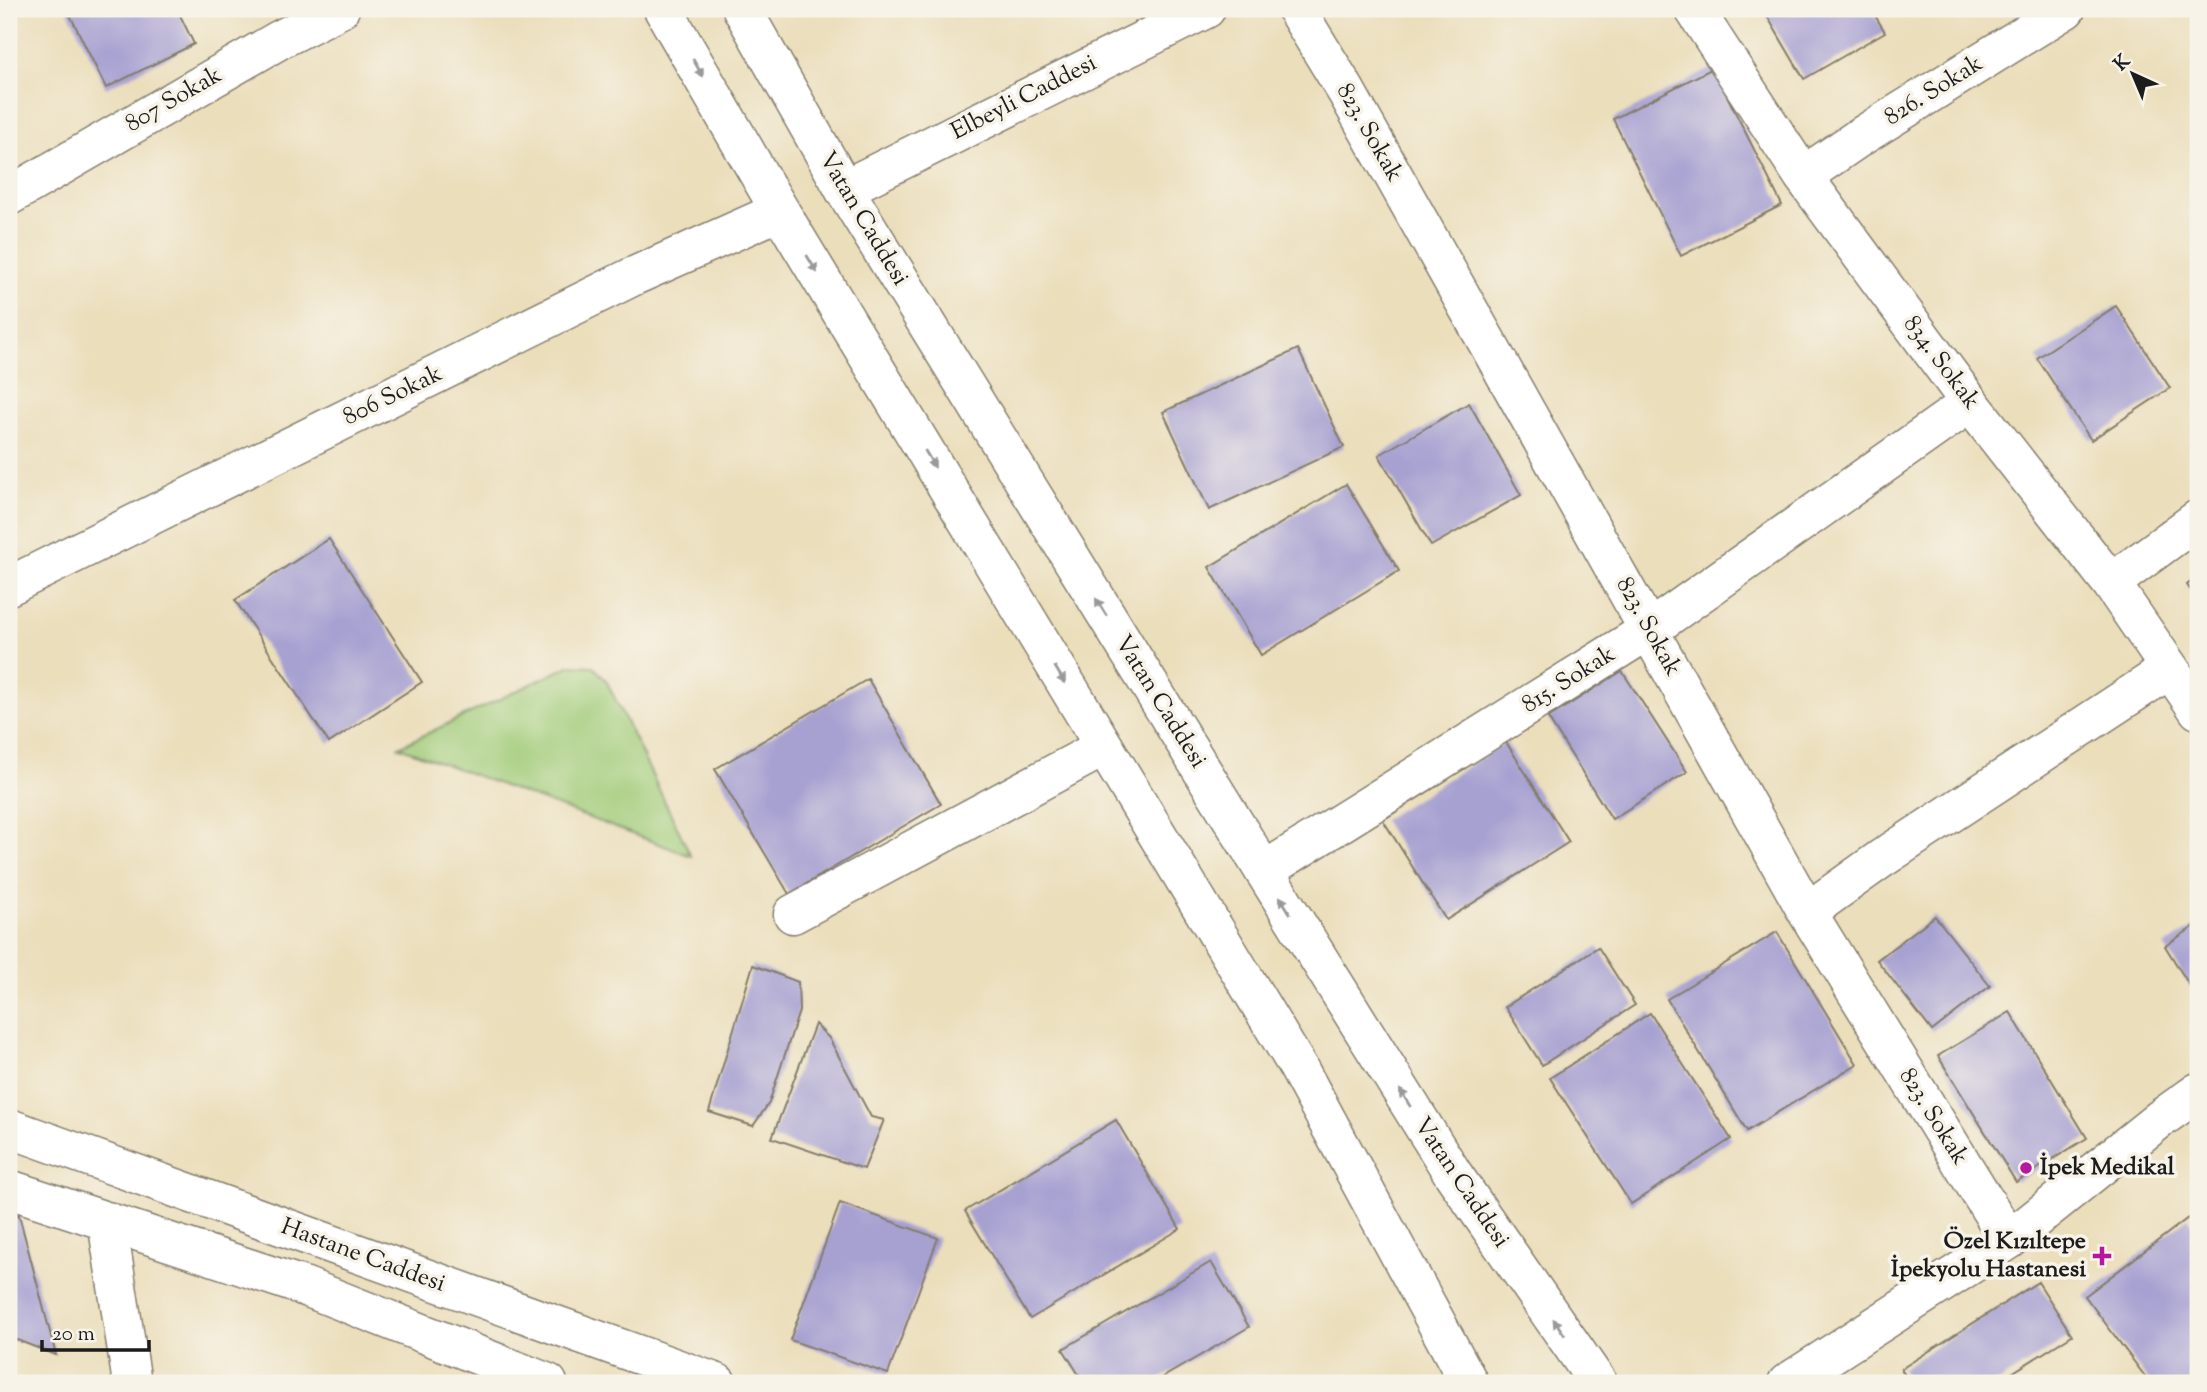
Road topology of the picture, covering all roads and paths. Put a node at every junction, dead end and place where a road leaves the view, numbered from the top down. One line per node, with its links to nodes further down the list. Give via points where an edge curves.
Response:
1 (340, 9): 10 (main road, 807 Sokak)
2 (663, 9): 11 (main road, one-way to 11)
3 (742, 9): 9 (main road, Vatan Caddesi)
4 (1206, 9): 9 (main road, Elbeyli Caddesi)
5 (1296, 9): 16 (main road, 823. Sokak)
6 (1694, 9): 8 (main road, 834. Sokak)
7 (2066, 9): 8 (main road, 826. Sokak)
8 (1803, 176): 12 (main road, 834. Sokak)
9 (844, 189): 20 (main road, Vatan Caddesi, one-way to 9)
10 (9, 196)
11 (780, 211): 15 (main road, 806 Sokak, via 621,282); 19 (main road, one-way to 19)
12 (1970, 403): 14 (main road, 834. Sokak); 16 (main road, 815. Sokak)
13 (2198, 519): 14 (main road)
14 (2111, 583): 17 (main road, 834. Sokak)
15 (9, 586)
16 (1649, 630): 20 (main road, 815. Sokak); 21 (main road, 823. Sokak)
17 (2170, 669): 18 (main road, 834. Sokak); 21 (main road)
18 (2198, 710)
19 (1104, 747): 22 (main road); 31 (main road, via 1298,1067)
20 (1264, 871): 32 (main road, Vatan Caddesi, one-way to 20, via 1453,1174)
21 (1807, 912): 27 (main road, 823. Sokak)
22 (793, 914)
23 (2198, 1092): 27 (main road)
24 (9, 1128): 28 (main road, Hastane Caddesi)
25 (9, 1189): 26 (main road)
26 (107, 1221): 29 (main road); 30 (main road, via 306,1287)
27 (2008, 1240): 33 (main road)
28 (707, 1381)
29 (132, 1383)
30 (548, 1383)
31 (1469, 1383)
32 (1598, 1383)
33 (1787, 1383)

